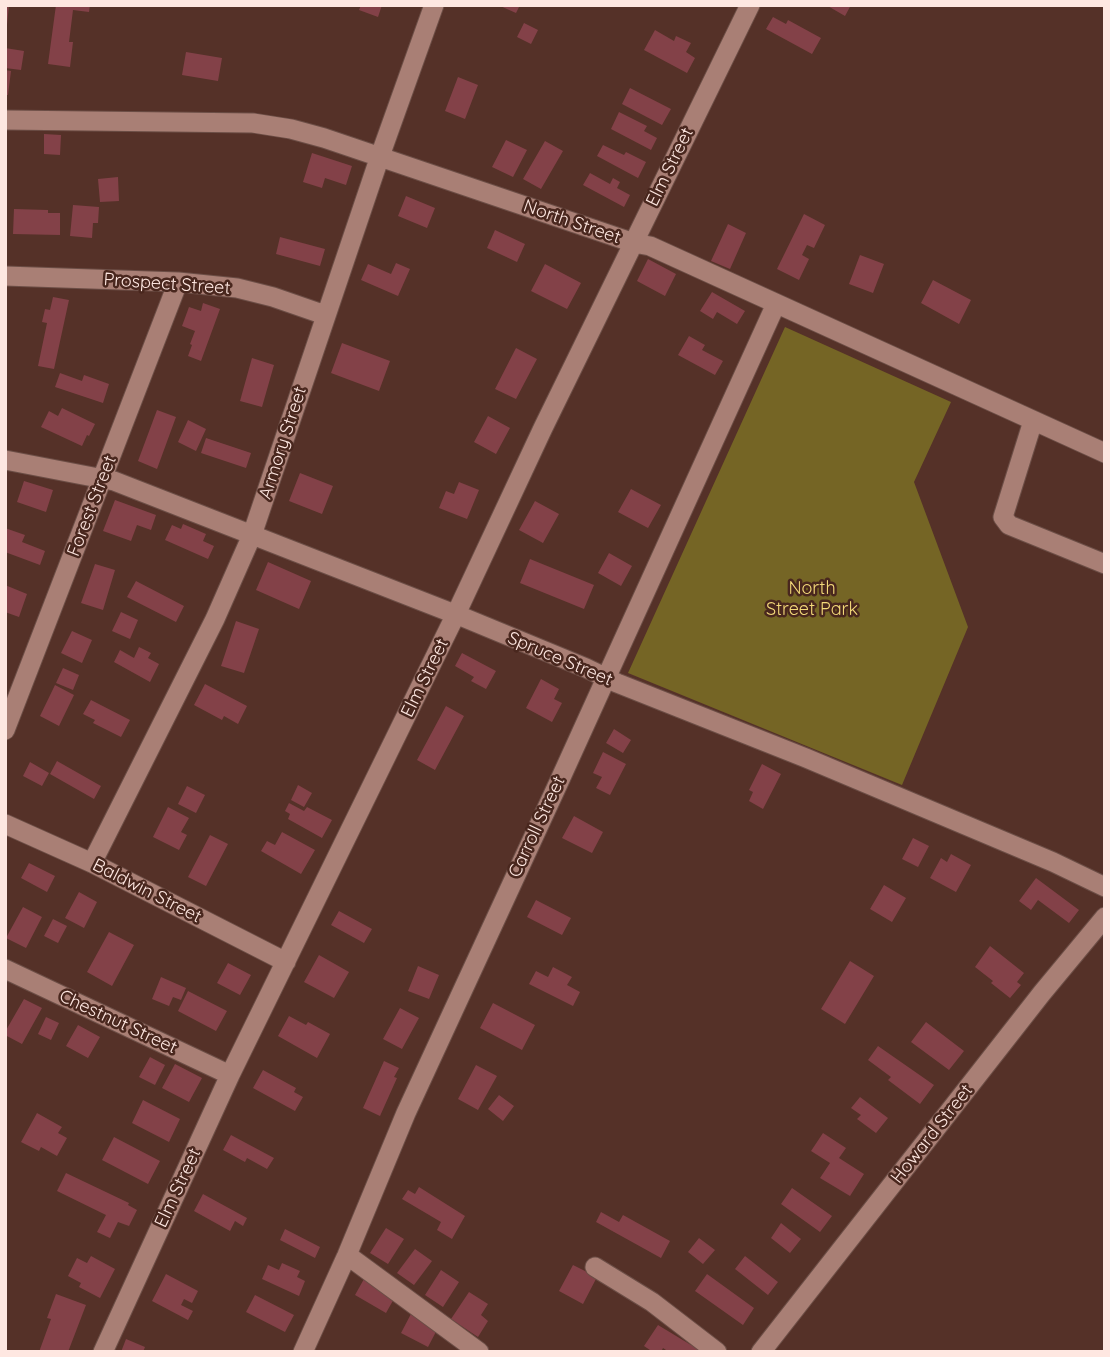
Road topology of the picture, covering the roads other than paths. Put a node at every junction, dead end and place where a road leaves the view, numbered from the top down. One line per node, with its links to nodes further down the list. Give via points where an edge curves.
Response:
1 (434, 5): 4 (street, Armory Street)
2 (750, 5): 5 (street, Elm Street)
3 (5, 120): 4 (street, North Street, via 253,123 291,129)
4 (380, 156): 5 (street, North Street); 9 (street, Armory Street)
5 (634, 243): 8 (street, North Street, via 650,246); 16 (street, Elm Street)
6 (5, 276): 7 (street, Prospect Street)
7 (178, 282): 9 (street, Prospect Street, via 237,288); 13 (street, Forest Street)
8 (776, 304): 10 (street, North Street); 17 (street, Carroll Street)
9 (325, 315): 14 (street, Armory Street)
10 (1033, 421): 11 (street, North Street); 15 (street, via 1003,517 1009,525)
11 (1105, 453)
12 (5, 460): 13 (street, Spruce Street)
13 (103, 479): 14 (street, Spruce Street); 18 (street, Forest Street)
14 (252, 535): 16 (street, Spruce Street); 20 (street, Armory Street, via 215,619)
15 (1105, 564)
16 (456, 614): 17 (street, Spruce Street); 23 (street, Elm Street)
17 (605, 677): 21 (street, Spruce Street); 26 (street, Carroll Street, via 406,1113)
18 (5, 730)
19 (5, 824): 20 (street, Baldwin Street)
20 (92, 863): 23 (street, Baldwin Street)
21 (1105, 887)
22 (1105, 918): 32 (street, Howard Street)
23 (286, 962): 25 (street, Elm Street)
24 (5, 969): 25 (street, Chestnut Street)
25 (230, 1075): 28 (street, Elm Street)
26 (347, 1255): 29 (street, Carroll Street); 30 (street)
27 (595, 1267): 31 (street, via 652,1302)
28 (103, 1352)
29 (303, 1352)
30 (479, 1352)
31 (718, 1352)
32 (761, 1352)

